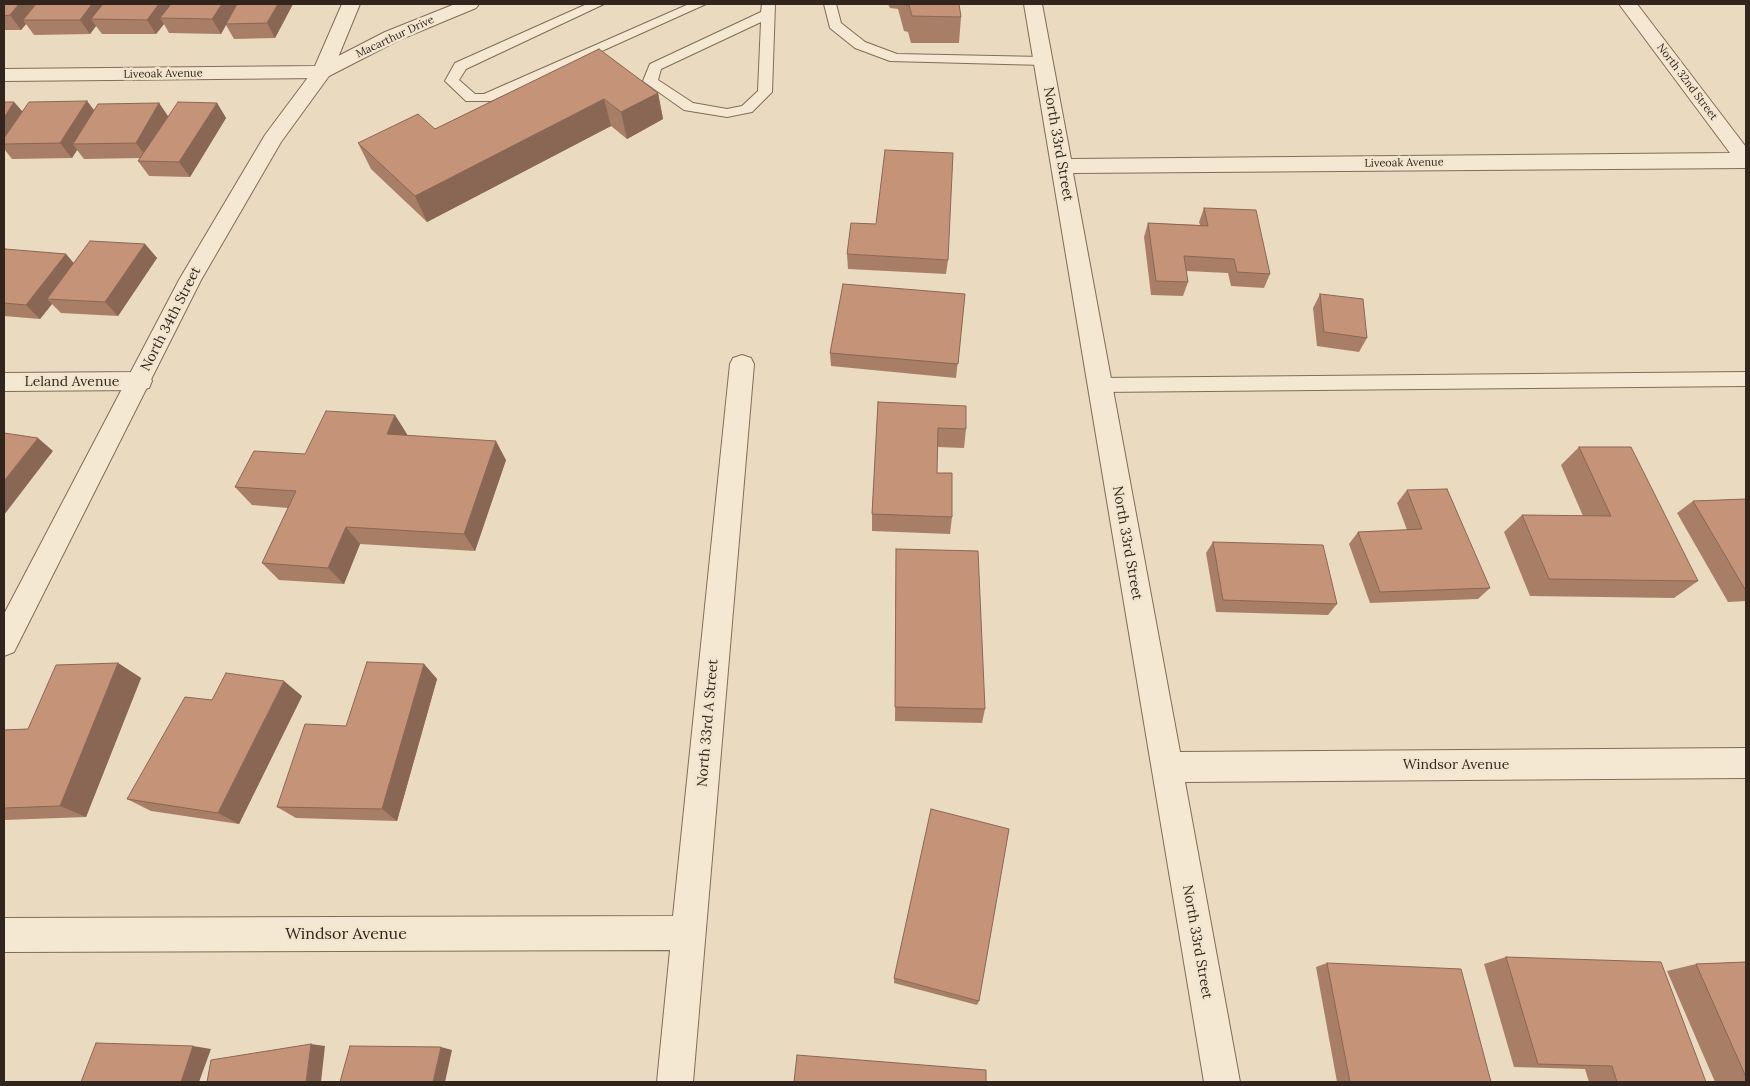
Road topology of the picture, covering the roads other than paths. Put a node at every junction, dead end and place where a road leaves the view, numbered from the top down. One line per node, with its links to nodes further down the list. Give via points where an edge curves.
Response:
1 (351, 4): 10 (street, North 34th Street)
2 (470, 4): 10 (street, Macarthur Drive, via 392,36)
3 (598, 4): 4 (lane, via 460,66 452,80 471,98 486,98)
4 (698, 4)
5 (830, 4): 9 (lane, via 835,25 860,46 895,58)
6 (1033, 4): 9 (street, North 33rd Street)
7 (1628, 4): 12 (street, North 32nd Street)
8 (768, 9): 8 (lane, via 655,67 650,81 689,107 727,113 747,109 765,92)
9 (1043, 61): 13 (street, North 33rd Street)
10 (322, 72): 11 (street, Liveoak Avenue); 16 (street, North 34th Street, via 267,148 190,280)
11 (4, 75)
12 (1746, 160): 13 (street, Liveoak Avenue)
13 (1061, 166): 18 (street, North 33rd Street)
14 (742, 364): 22 (street, North 33rd A Street)
15 (1746, 380): 18 (lane)
16 (140, 381): 17 (street, Leland Avenue); 19 (street, North 34th Street)
17 (4, 382)
18 (1100, 385): 21 (street, North 33rd Street)
19 (4, 643)
20 (1746, 763): 21 (street, Windsor Avenue)
21 (1167, 767): 25 (street, North 33rd Street)
22 (689, 933): 23 (street, Windsor Avenue); 24 (street, North 33rd A Street)
23 (4, 935)
24 (675, 1082)
25 (1222, 1082)

